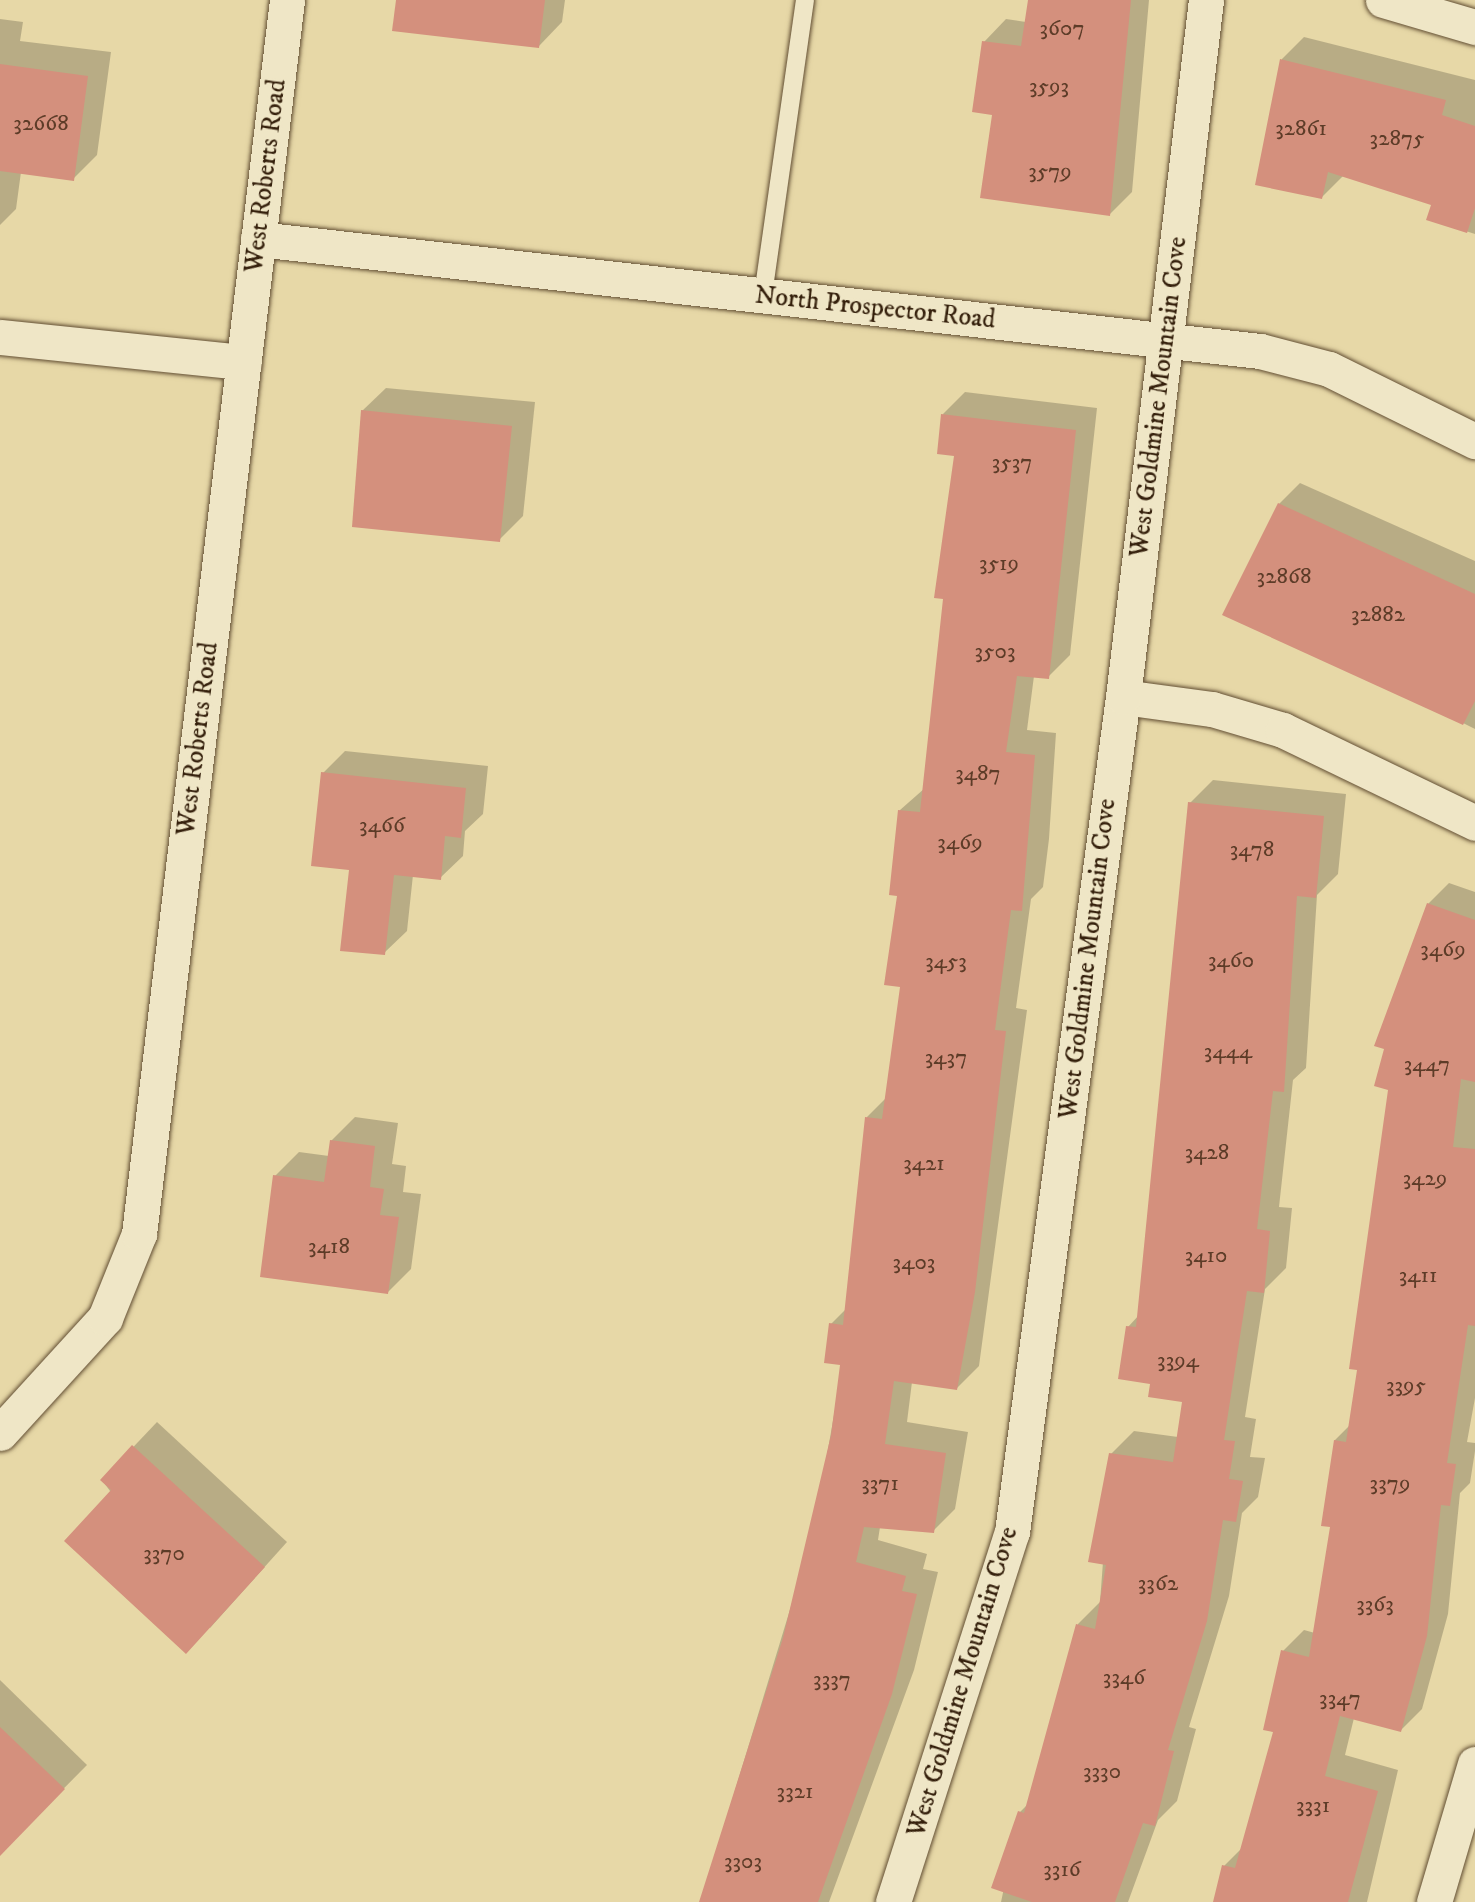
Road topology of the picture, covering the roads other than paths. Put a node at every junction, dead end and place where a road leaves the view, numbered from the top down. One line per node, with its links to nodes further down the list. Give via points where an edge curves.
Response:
1 (287, 0): 6 (street, West Roberts Road)
2 (805, 0): 7 (lane)
3 (1206, 0): 9 (street, West Goldmine Mountain Cove)
4 (1383, 0): 5 (street)
5 (1475, 27)
6 (258, 239): 7 (street, North Prospector Road); 10 (street, West Roberts Road)
7 (763, 295): 9 (street, North Prospector Road)
8 (0, 337): 10 (street)
9 (1165, 341): 11 (street, North Prospector Road, via 1260,351 1329,369); 12 (street, West Goldmine Mountain Cove)
10 (244, 362): 14 (street, West Roberts Road, via 139,1234 105,1318)
11 (1475, 441)
12 (1123, 697): 13 (street, via 1212,709 1283,730); 16 (street, West Goldmine Mountain Cove, via 1012,1532)
13 (1475, 823)
14 (0, 1433)
15 (1475, 1764): 17 (street)
16 (893, 1902)
17 (1434, 1902)

